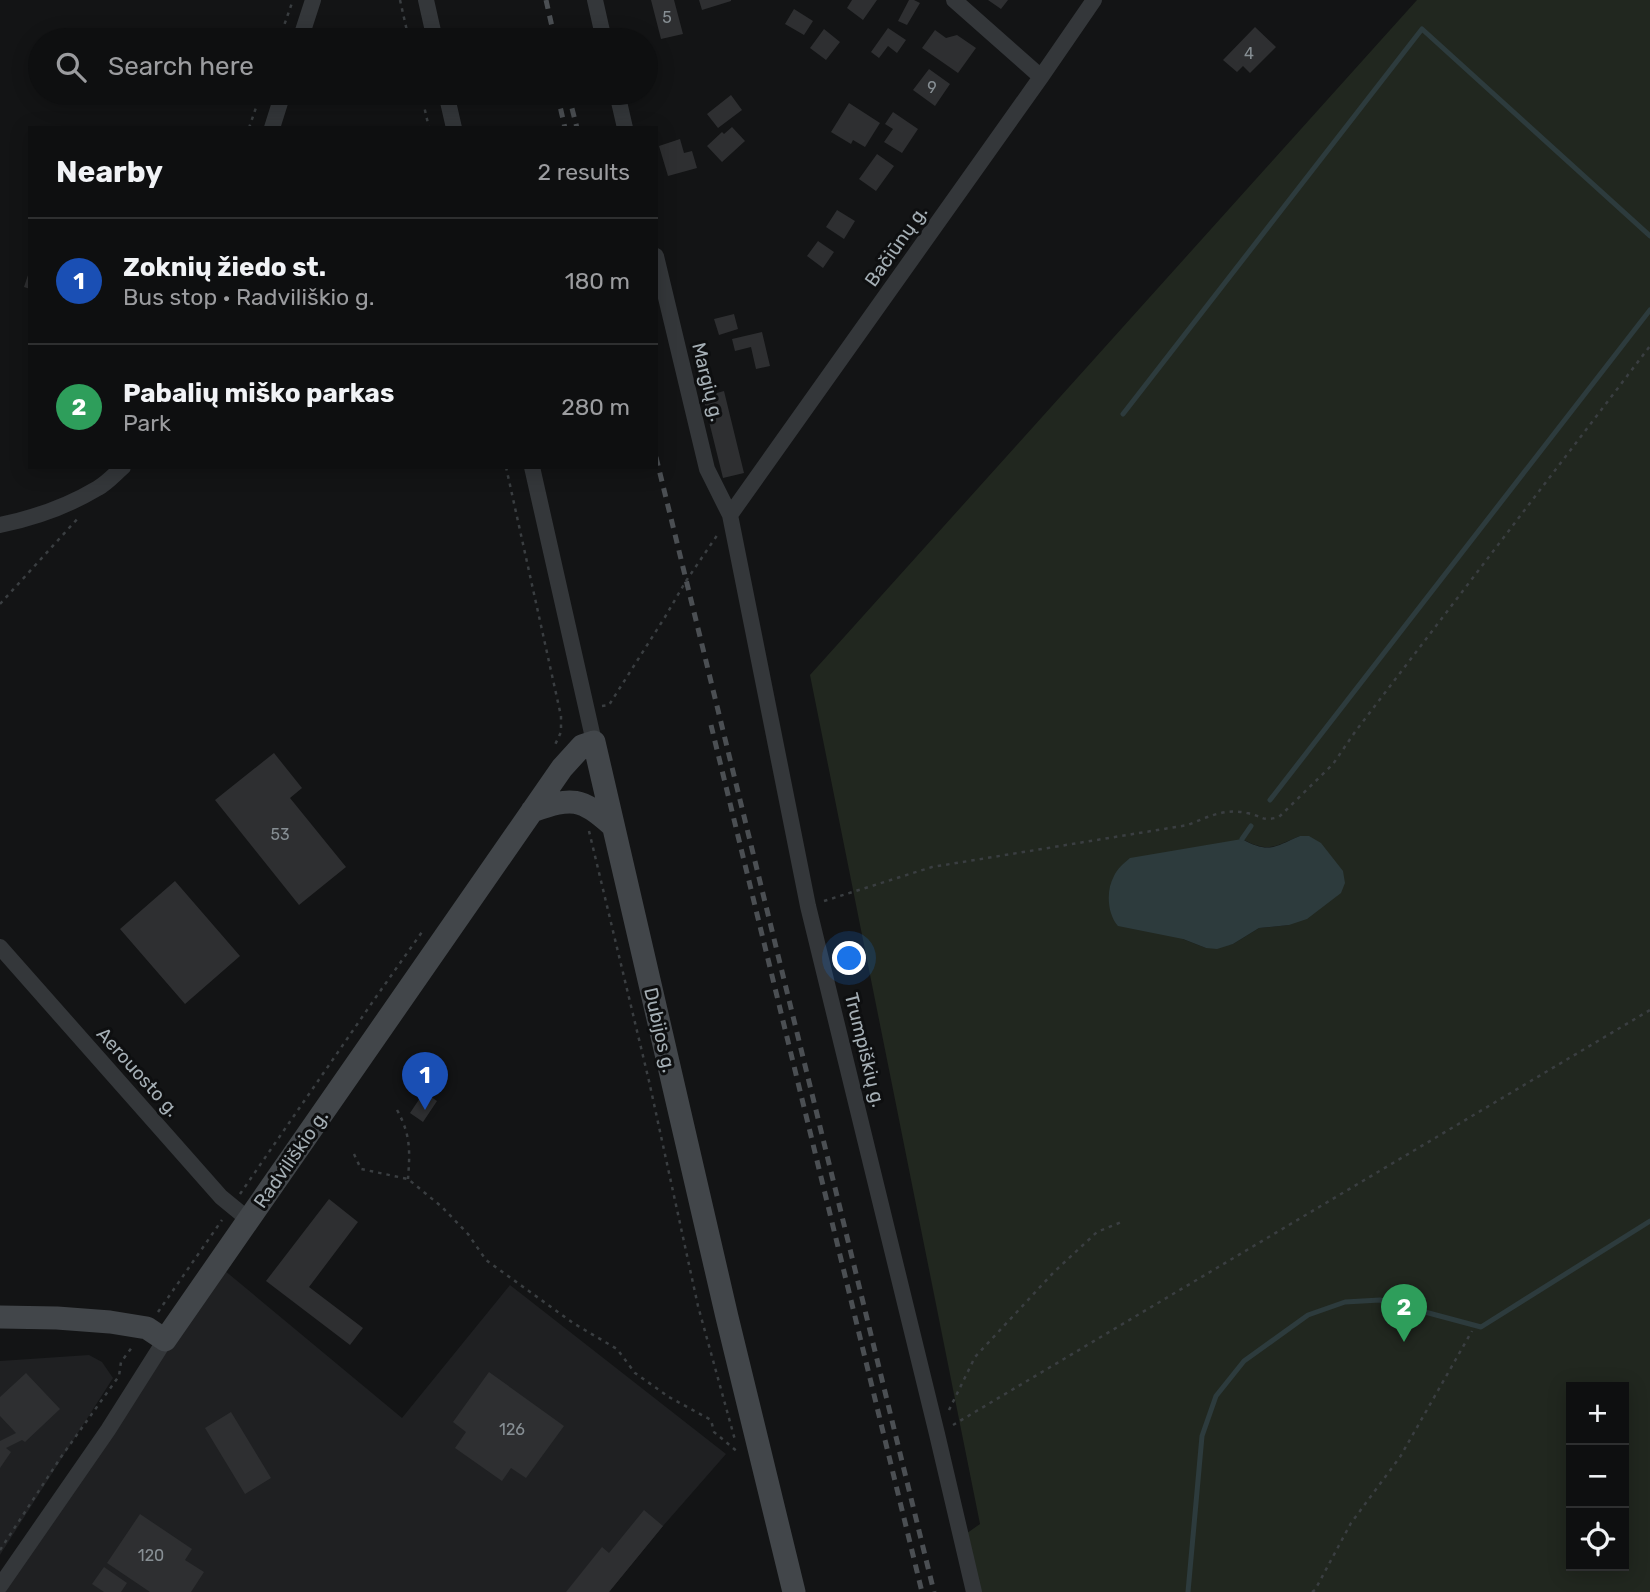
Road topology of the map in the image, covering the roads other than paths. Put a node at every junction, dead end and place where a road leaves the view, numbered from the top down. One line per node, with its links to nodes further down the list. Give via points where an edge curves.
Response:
1 (313, 0): 6 (street)
2 (426, 0): 7 (street)
3 (594, 0): 8 (street)
4 (954, 0): 9 (street)
5 (1094, 0): 9 (street, Bačiūnų g.)
6 (304, 28)
7 (432, 28)
8 (601, 28)
9 (1041, 77): 19 (street, Bačiūnų g.)
10 (279, 105): 13 (street)
11 (449, 105): 14 (street)
12 (620, 105): 15 (street)
13 (273, 126)
14 (454, 126)
15 (625, 126)
16 (658, 264): 19 (street, Margių g., via 708,469)
17 (121, 469): 20 (street, via 99,488 60,507)
18 (531, 469): 21 (street, Dubijos g.)
19 (730, 515): 30 (street, Trumpiškių g., via 808,906)
20 (0, 525)
21 (593, 742): 22 (main road, Radviliškio g., via 582,746 562,768); 23 (main road, Dubijos g.)
22 (532, 811): 23 (main road, via 560,802 583,804); 25 (main road, Radviliškio g.)
23 (613, 826): 29 (main road, Dubijos g.)
24 (0, 947): 25 (street, Aerouosto g.)
25 (240, 1214): 27 (main road, Radviliškio g.)
26 (0, 1317): 27 (main road, via 110,1322)
27 (156, 1334): 28 (street, Radviliškio g., via 108,1430)
28 (0, 1586)
29 (794, 1592)
30 (974, 1592)

